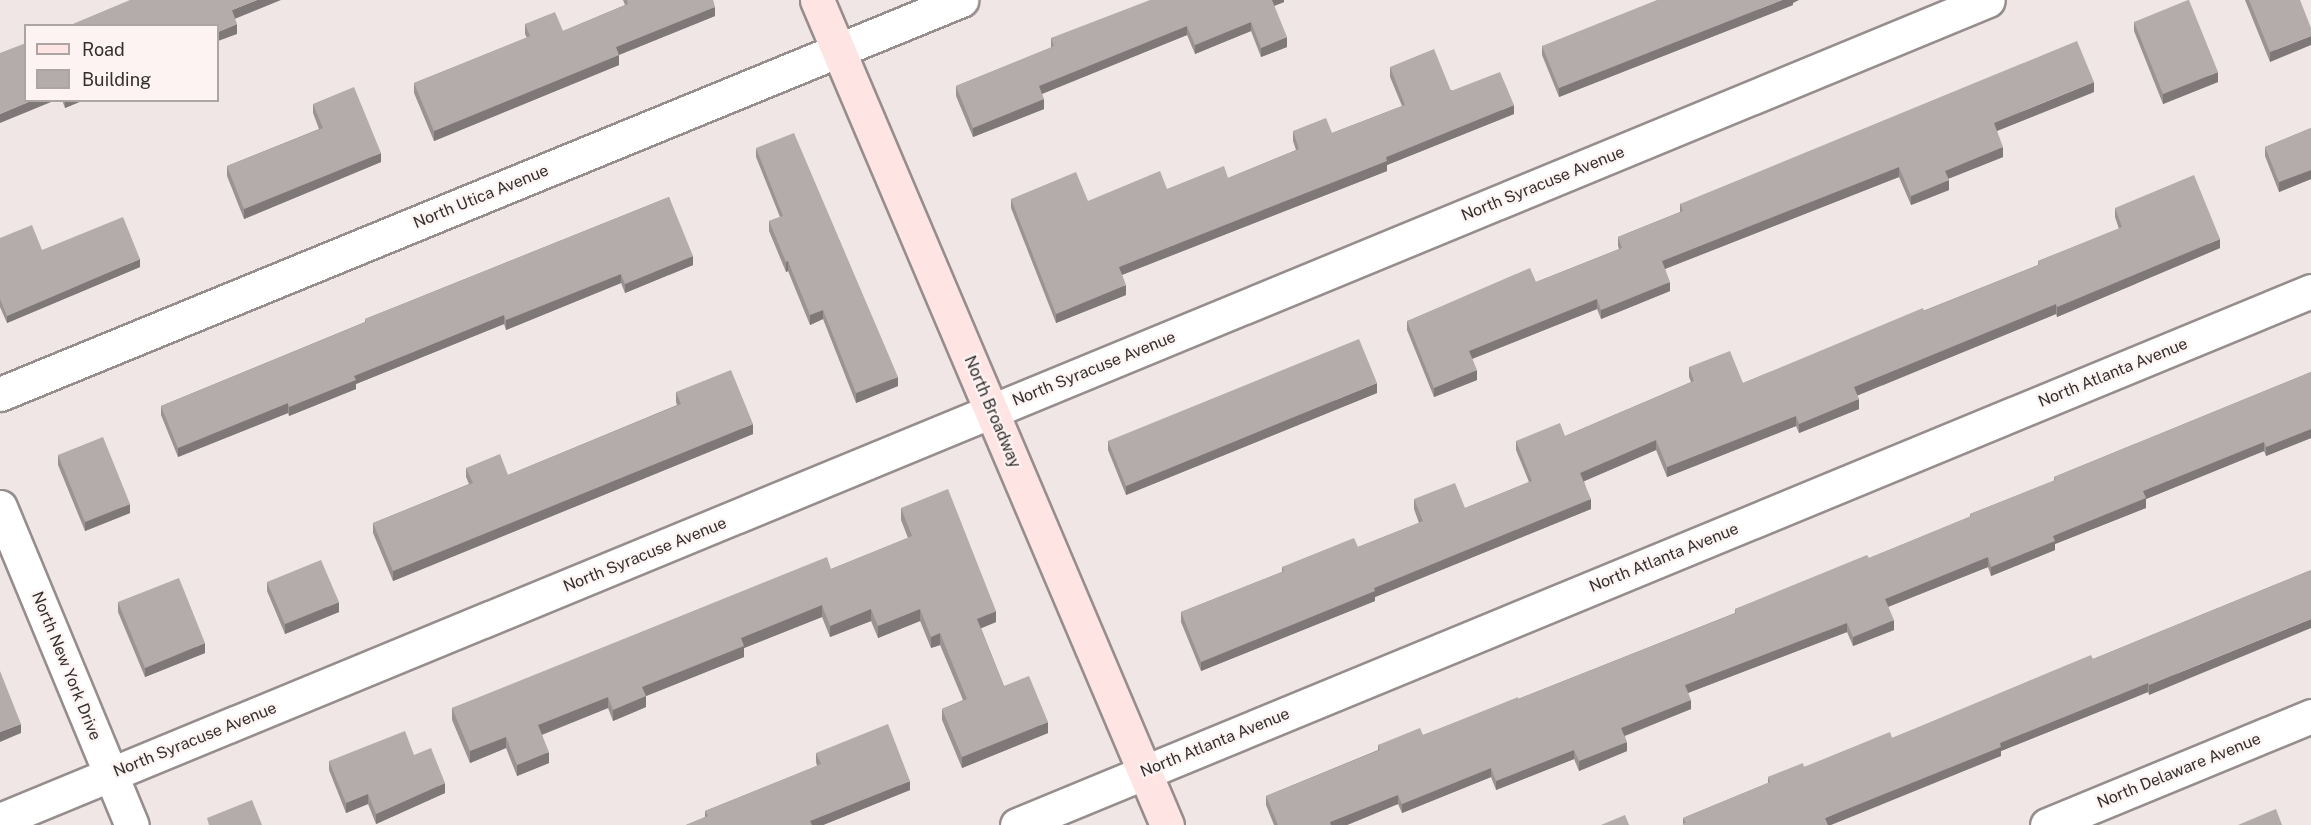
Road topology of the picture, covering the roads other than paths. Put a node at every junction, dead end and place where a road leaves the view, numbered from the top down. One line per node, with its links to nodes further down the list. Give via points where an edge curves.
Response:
1 (817, 0): 4 (main road, North Broadway)
2 (961, 0): 4 (street, North Utica Avenue)
3 (1988, 0): 7 (street, North Syracuse Avenue)
4 (839, 50): 6 (street, North Utica Avenue); 7 (main road, North Broadway)
5 (2311, 291): 10 (street, North Atlanta Avenue)
6 (0, 394)
7 (992, 411): 10 (main road, North Broadway); 11 (street, North Syracuse Avenue)
8 (0, 507): 11 (street, North New York Drive)
9 (2311, 716): 16 (street, North Delaware Avenue)
10 (1145, 772): 14 (street, North Atlanta Avenue); 15 (main road, North Broadway)
11 (111, 775): 12 (street, North Syracuse Avenue); 13 (street, North New York Drive)
12 (0, 820)
13 (132, 825)
14 (1017, 825)
15 (1167, 825)
16 (2047, 825)

